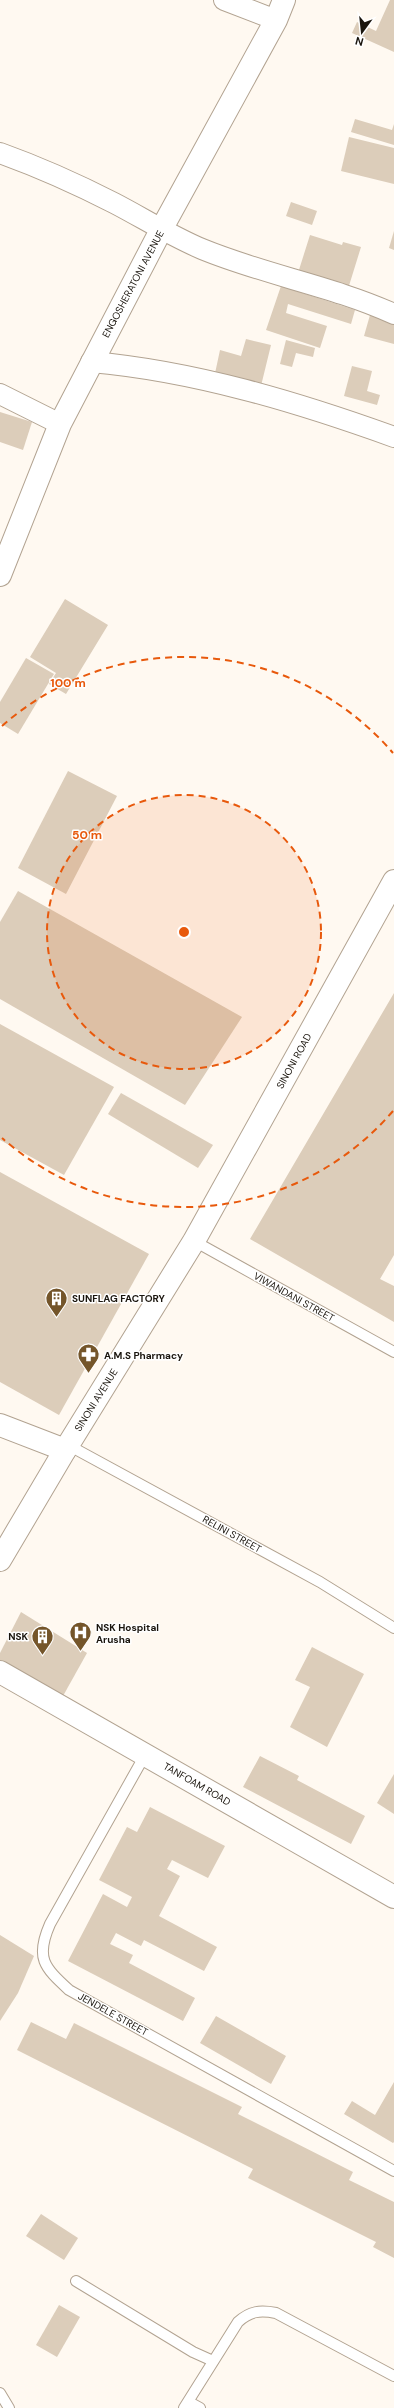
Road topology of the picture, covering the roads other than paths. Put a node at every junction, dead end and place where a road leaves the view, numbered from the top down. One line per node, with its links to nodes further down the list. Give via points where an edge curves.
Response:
1 (224, 0): 2 (street)
2 (280, 10): 4 (street, ENGOSHERATONI AVENUE)
3 (0, 154): 4 (street, via 46,170)
4 (161, 230): 5 (street, via 230,260 346,295); 6 (street, ENGOSHERATONI AVENUE)
5 (394, 314)
6 (91, 362): 8 (street, ENGOSHERATONI AVENUE); 9 (street, via 134,366 218,384)
7 (0, 394): 8 (street)
8 (60, 424): 10 (street, ENGOSHERATONI AVENUE)
9 (394, 437)
10 (0, 576)
11 (394, 881): 12 (street, SINONI ROAD)
12 (194, 1241): 13 (lane, VIWANDANI STREET); 15 (street, SINONI AVENUE)
13 (394, 1352)
14 (0, 1425): 15 (street)
15 (66, 1447): 16 (street, SINONI AVENUE); 17 (lane, RELINI STREET, via 320,1582)
16 (0, 1560)
17 (394, 1628)
18 (0, 1672): 19 (street, TANFOAM ROAD)
19 (145, 1755): 20 (street, TANFOAM ROAD); 21 (lane, JENDELE STREET, via 50,1924 42,1943 42,1958 54,1976 69,1990)
20 (394, 1897)
21 (394, 2171)
22 (76, 2281): 23 (lane, via 193,2352)
23 (213, 2361): 24 (lane, via 238,2322 247,2314 261,2310 276,2313); 26 (lane)
24 (394, 2376)
25 (0, 2393): 27 (lane)
26 (187, 2405): 28 (lane)
27 (9, 2408)
28 (200, 2408)

